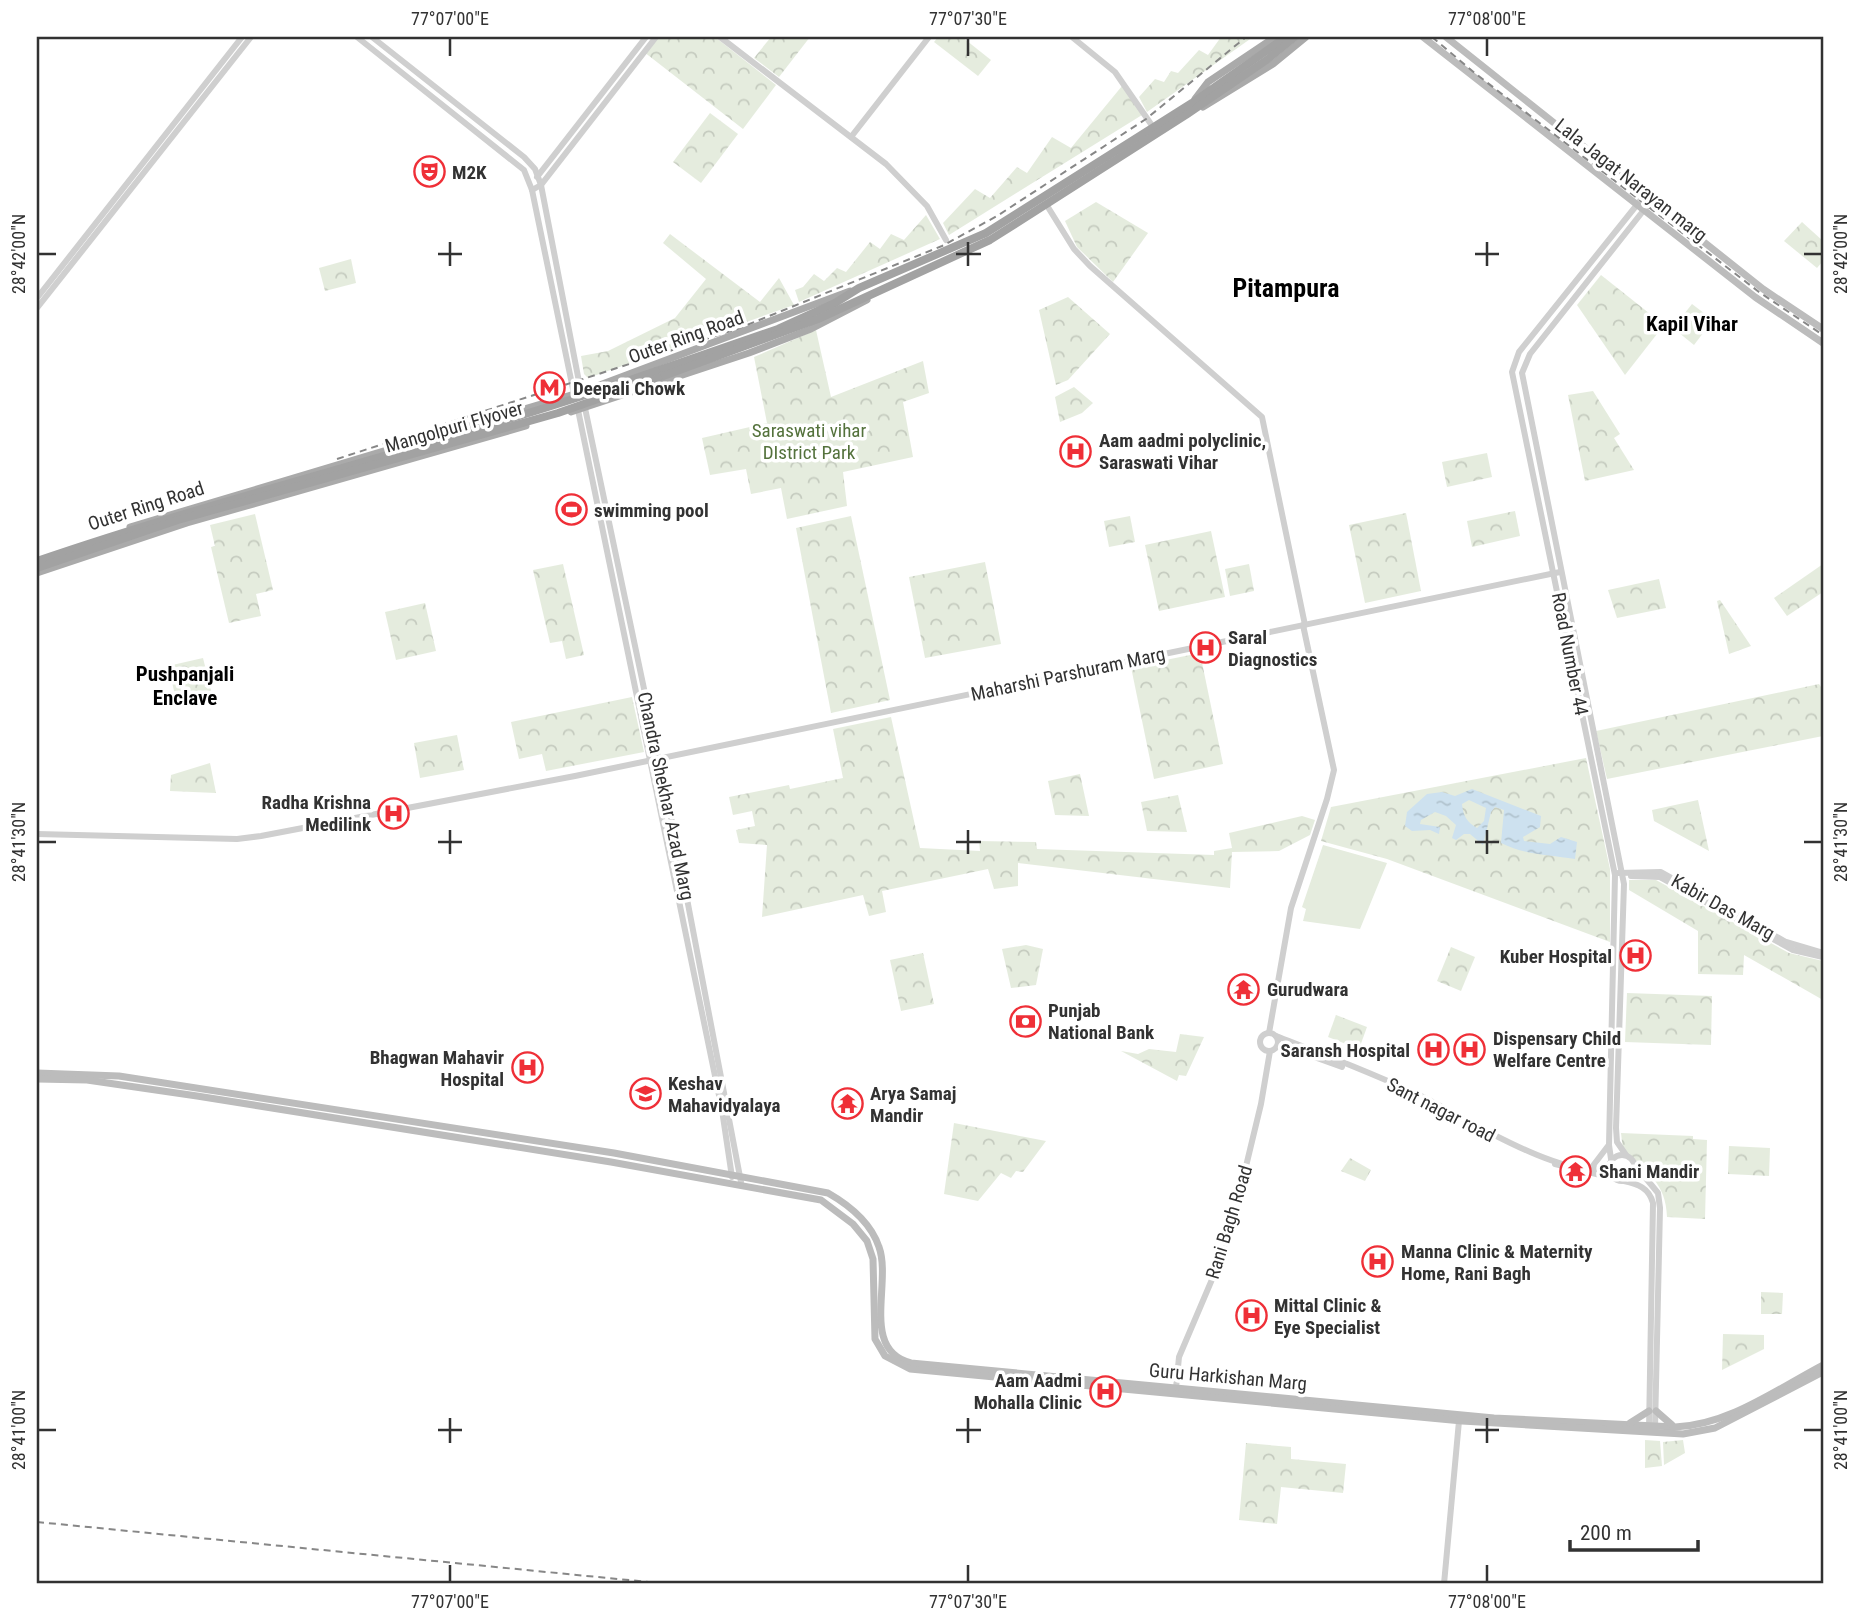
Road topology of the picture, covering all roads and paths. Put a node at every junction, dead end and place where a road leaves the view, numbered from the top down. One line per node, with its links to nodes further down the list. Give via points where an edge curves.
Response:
1 (242, 37): 30 (street)
2 (251, 37): 32 (street)
3 (357, 37): 21 (street, via 522,166)
4 (372, 37): 20 (street, via 524,157)
5 (646, 37): 20 (street)
6 (656, 37): 22 (street)
7 (720, 37): 19 (street)
8 (929, 37): 19 (street)
9 (1072, 37): 18 (street, via 1115,72)
10 (1275, 37): 16 (main road, via 1208,82)
11 (1286, 37): 16 (highway, Outer Ring Road)
12 (1294, 37): 17 (highway, Outer Ring Road)
13 (1306, 37): 17 (main road, via 1235,89)
14 (1423, 37): 26 (main road, Lala Jagat Narayan marg)
15 (1446, 37): 24 (main road, Lala Jagat Narayan marg)
16 (1192, 103): 18 (highway, Outer Ring Road)
17 (1186, 115): 25 (highway, Outer Ring Road)
18 (1153, 127): 28 (highway, Outer Ring Road, via 986,233)
19 (851, 137): 27 (street, via 910,186 928,206)
20 (539, 175): 21 (street); 22 (street)
21 (530, 182): 23 (street)
22 (541, 184): 23 (street); 35 (street)
23 (532, 190): 35 (street)
24 (1648, 198): 26 (street, Road Number 44); 33 (main road, Lala Jagat Narayan marg, via 1763,289)
25 (1046, 204): 29 (highway, Outer Ring Road, via 990,240); 46 (street, via 1090,266 1262,418)
26 (1640, 208): 34 (main road, Lala Jagat Narayan marg, via 1755,297); 45 (street, Road Number 44, via 1522,368); 45 (street, Road Number 44, via 1519,352 1513,366 1512,380)
27 (946, 240)
28 (859, 288): 31 (highway, Mangolpuri Flyover); 36 (main road, Outer Ring Road)
29 (873, 296): 31 (highway, Mangolpuri Flyover); 38 (main road, Outer Ring Road, via 811,329)
30 (37, 298)
31 (835, 307): 43 (highway, Mangolpuri Flyover, bridge, via 557,406 176,515); 44 (highway, Mangolpuri Flyover, bridge, via 758,343 558,413 178,520)
32 (37, 308)
33 (1823, 329): 34 (street)
34 (1822, 339)
35 (568, 342): 37 (street)
36 (619, 379): 37 (main road, Outer Ring Road); 38 (main road, via 626,384)
37 (578, 393): 40 (main road, Outer Ring Road)
38 (624, 395): 39 (main road, Outer Ring Road)
39 (582, 409): 41 (main road, Outer Ring Road); 42 (street, Chandra Shekhar Azad Marg)
40 (494, 418): 41 (main road); 43 (main road, Outer Ring Road, via 184,509)
41 (498, 434): 44 (main road, Outer Ring Road)
42 (589, 441): 47 (street, Chandra Shekhar Azad Marg); 48 (street, Chandra Shekhar Azad Marg)
43 (37, 560)
44 (37, 571)
45 (1557, 572): 46 (street, Maharshi Parshuram Marg); 52 (street, Road Number 44)
46 (1304, 625): 49 (street, Maharshi Parshuram Marg); 54 (street, via 1334,770 1291,908)
47 (636, 653): 48 (street); 49 (street, Chandra Shekhar Azad Marg)
48 (628, 654): 50 (street, Chandra Shekhar Azad Marg)
49 (659, 758): 50 (street, Maharshi Parshuram Marg); 65 (street, Chandra Shekhar Azad Marg)
50 (650, 760): 51 (street, via 249,838); 65 (street, Chandra Shekhar Azad Marg)
51 (37, 834)
52 (1619, 875): 53 (street, Kabir Das Marg, via 1661,872 1786,942); 60 (street, Road Number 44); 61 (street, Road Number 44, via 1625,899 1616,1128 1617,1142)
53 (1823, 955)
54 (1272, 1034): 55 (street); 56 (street, via 1263,1036 1260,1043); 64 (street, Sant nagar road, via 1423,1097 1516,1148)
55 (1278, 1044): 56 (street); 66 (street, Sant nagar road, via 1424,1102 1520,1154)
56 (1270, 1051): 71 (street, Rani Bagh Road, via 1234,1216 1179,1357)
57 (37, 1073): 59 (main road, via 119,1076)
58 (37, 1079): 59 (main road, via 119,1084)
59 (483, 1138): 65 (main road, Guru Harkishan Marg); 68 (main road, Guru Harkishan Marg)
60 (1609, 1145): 62 (street, Road Number 44); 64 (street)
61 (1626, 1155): 62 (street); 63 (street)
62 (1610, 1161): 64 (street, Sant nagar road); 66 (street)
63 (1635, 1166): 67 (street, via 1634,1174); 72 (street, via 1658,1193 1660,1208)
64 (1590, 1168)
65 (737, 1175): 68 (street, Chandra Shekhar Azad Marg); 71 (main road, Guru Harkishan Marg, via 828,1192 865,1223 881,1258 883,1338 888,1350 904,1361)
66 (1613, 1178): 67 (street)
67 (1624, 1181): 72 (street, via 1642,1186 1653,1203)
68 (737, 1184): 73 (main road, Guru Harkishan Marg, via 821,1200 860,1231 873,1259 875,1339 886,1356 901,1366)
69 (1823, 1365): 75 (main road, Guru Harkishan Marg, via 1724,1417)
70 (1823, 1372): 76 (main road, Guru Harkishan Marg, via 1704,1432)
71 (1176, 1388): 73 (main road, Guru Harkishan Marg)
72 (1652, 1411): 74 (main road); 75 (main road); 76 (street)
73 (1459, 1418): 74 (main road, Guru Harkishan Marg); 76 (main road, Guru Harkishan Marg); 77 (street)
74 (1622, 1425): 76 (main road, Guru Harkishan Marg)
75 (1675, 1427): 76 (main road, Guru Harkishan Marg)
76 (1652, 1429)
77 (1444, 1584)

